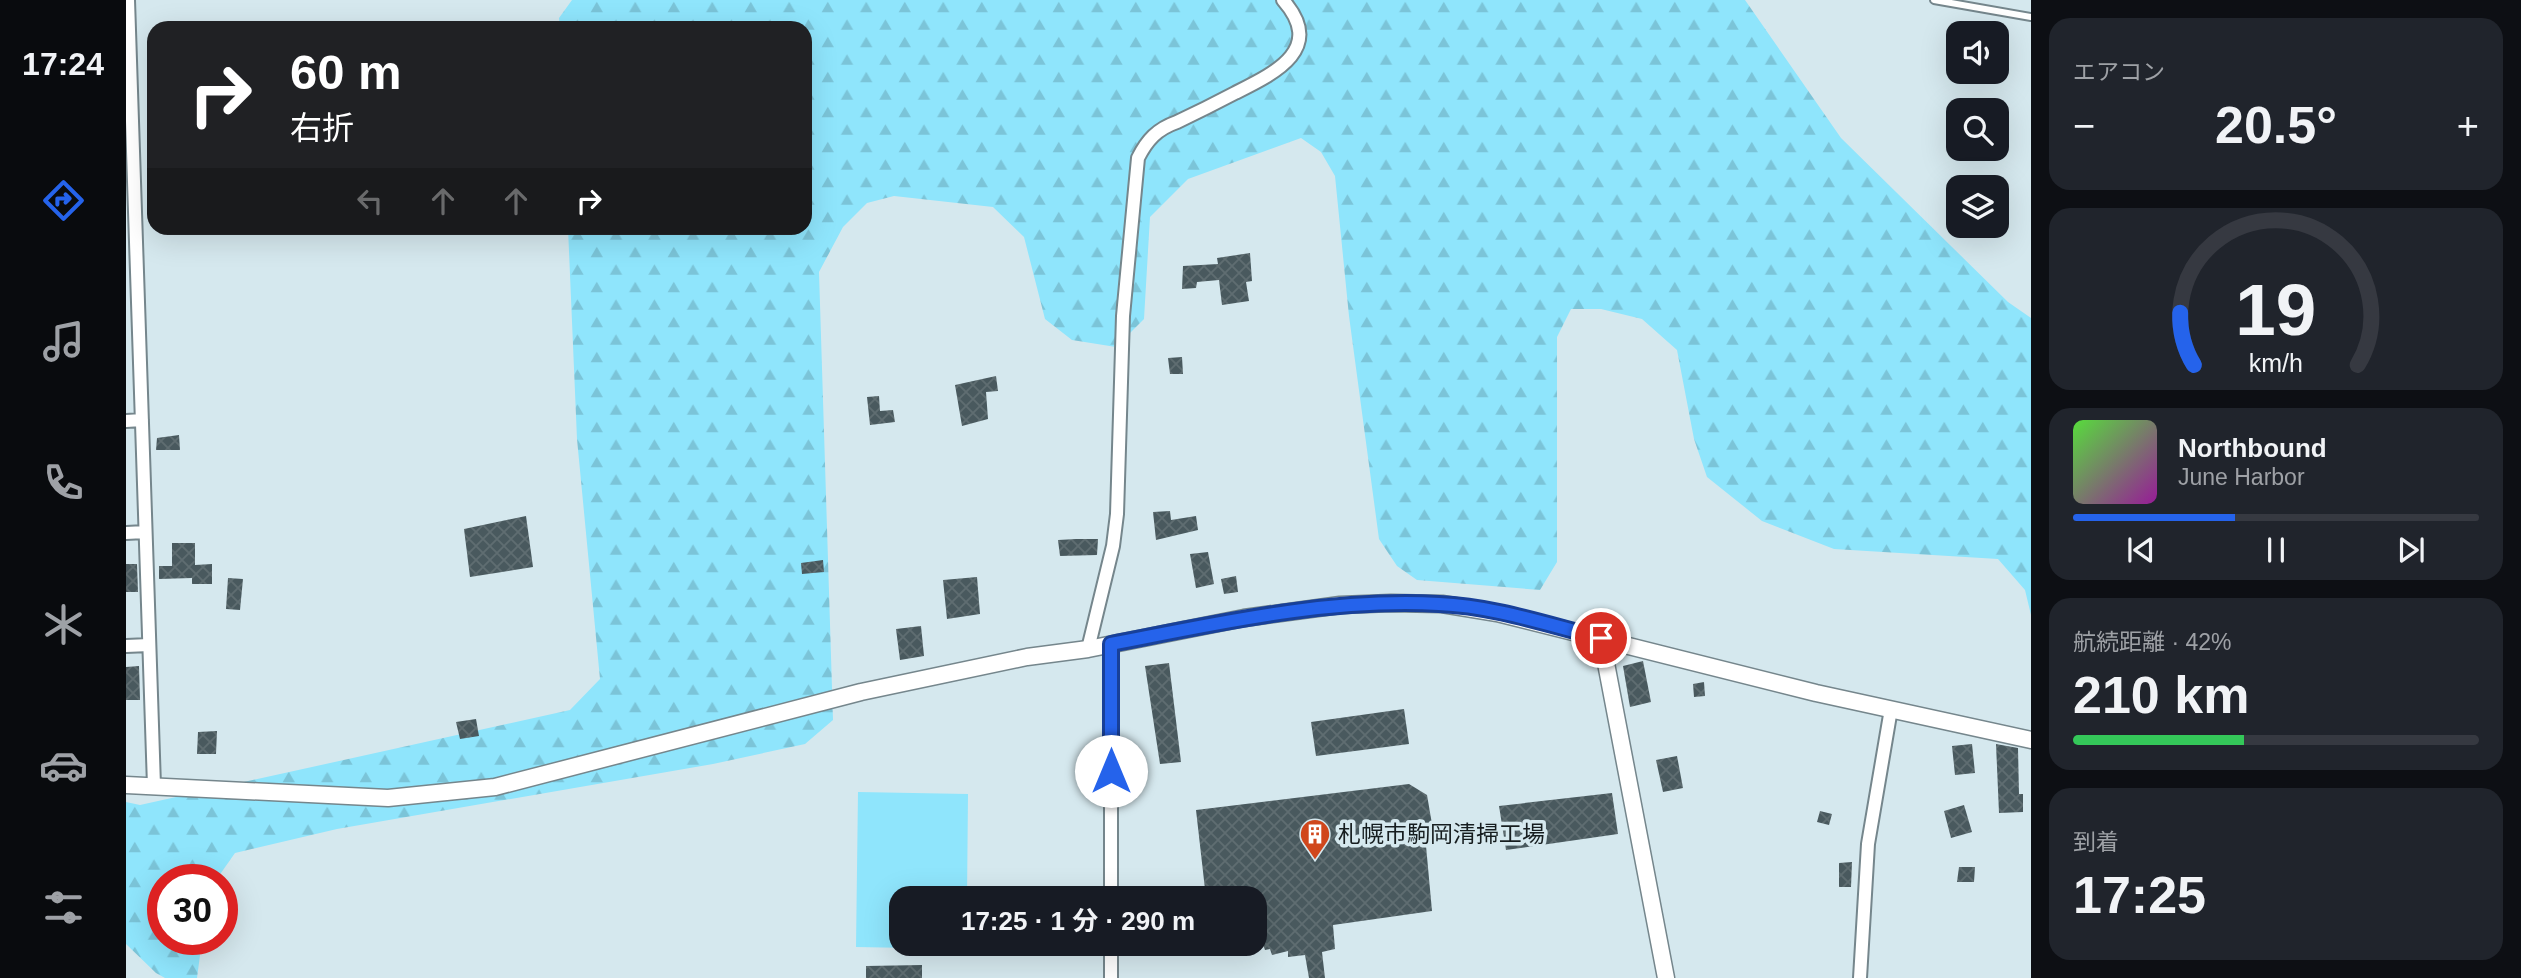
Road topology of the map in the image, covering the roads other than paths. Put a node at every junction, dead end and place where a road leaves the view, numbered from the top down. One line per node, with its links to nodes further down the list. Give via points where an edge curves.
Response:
1 (128, 0): 5 (street)
2 (1283, 0): 14 (street, via 1299,28 1288,61 1274,74 1160,128 1138,158 1124,316 1117,514)
3 (1934, 0): 4 (lane)
4 (2031, 18)
5 (132, 305): 6 (street)
6 (142, 420): 7 (street); 8 (street)
7 (126, 421)
8 (145, 532): 9 (street); 12 (street)
9 (126, 533)
10 (1601, 638): 11 (street, via 1497,613 1442,604 1391,603 1244,618); 15 (street); 22 (street)
11 (1111, 644): 14 (street); 19 (street)
12 (149, 645): 13 (street); 18 (street)
13 (126, 646)
14 (1088, 649): 18 (street, via 861,692 495,787 388,797)
15 (1891, 709): 16 (street); 23 (street, via 1868,844)
16 (2031, 740)
17 (126, 785): 18 (street)
18 (154, 786)
19 (1111, 886)
20 (1111, 956): 21 (street)
21 (1111, 978)
22 (1666, 978)
23 (1860, 978)

